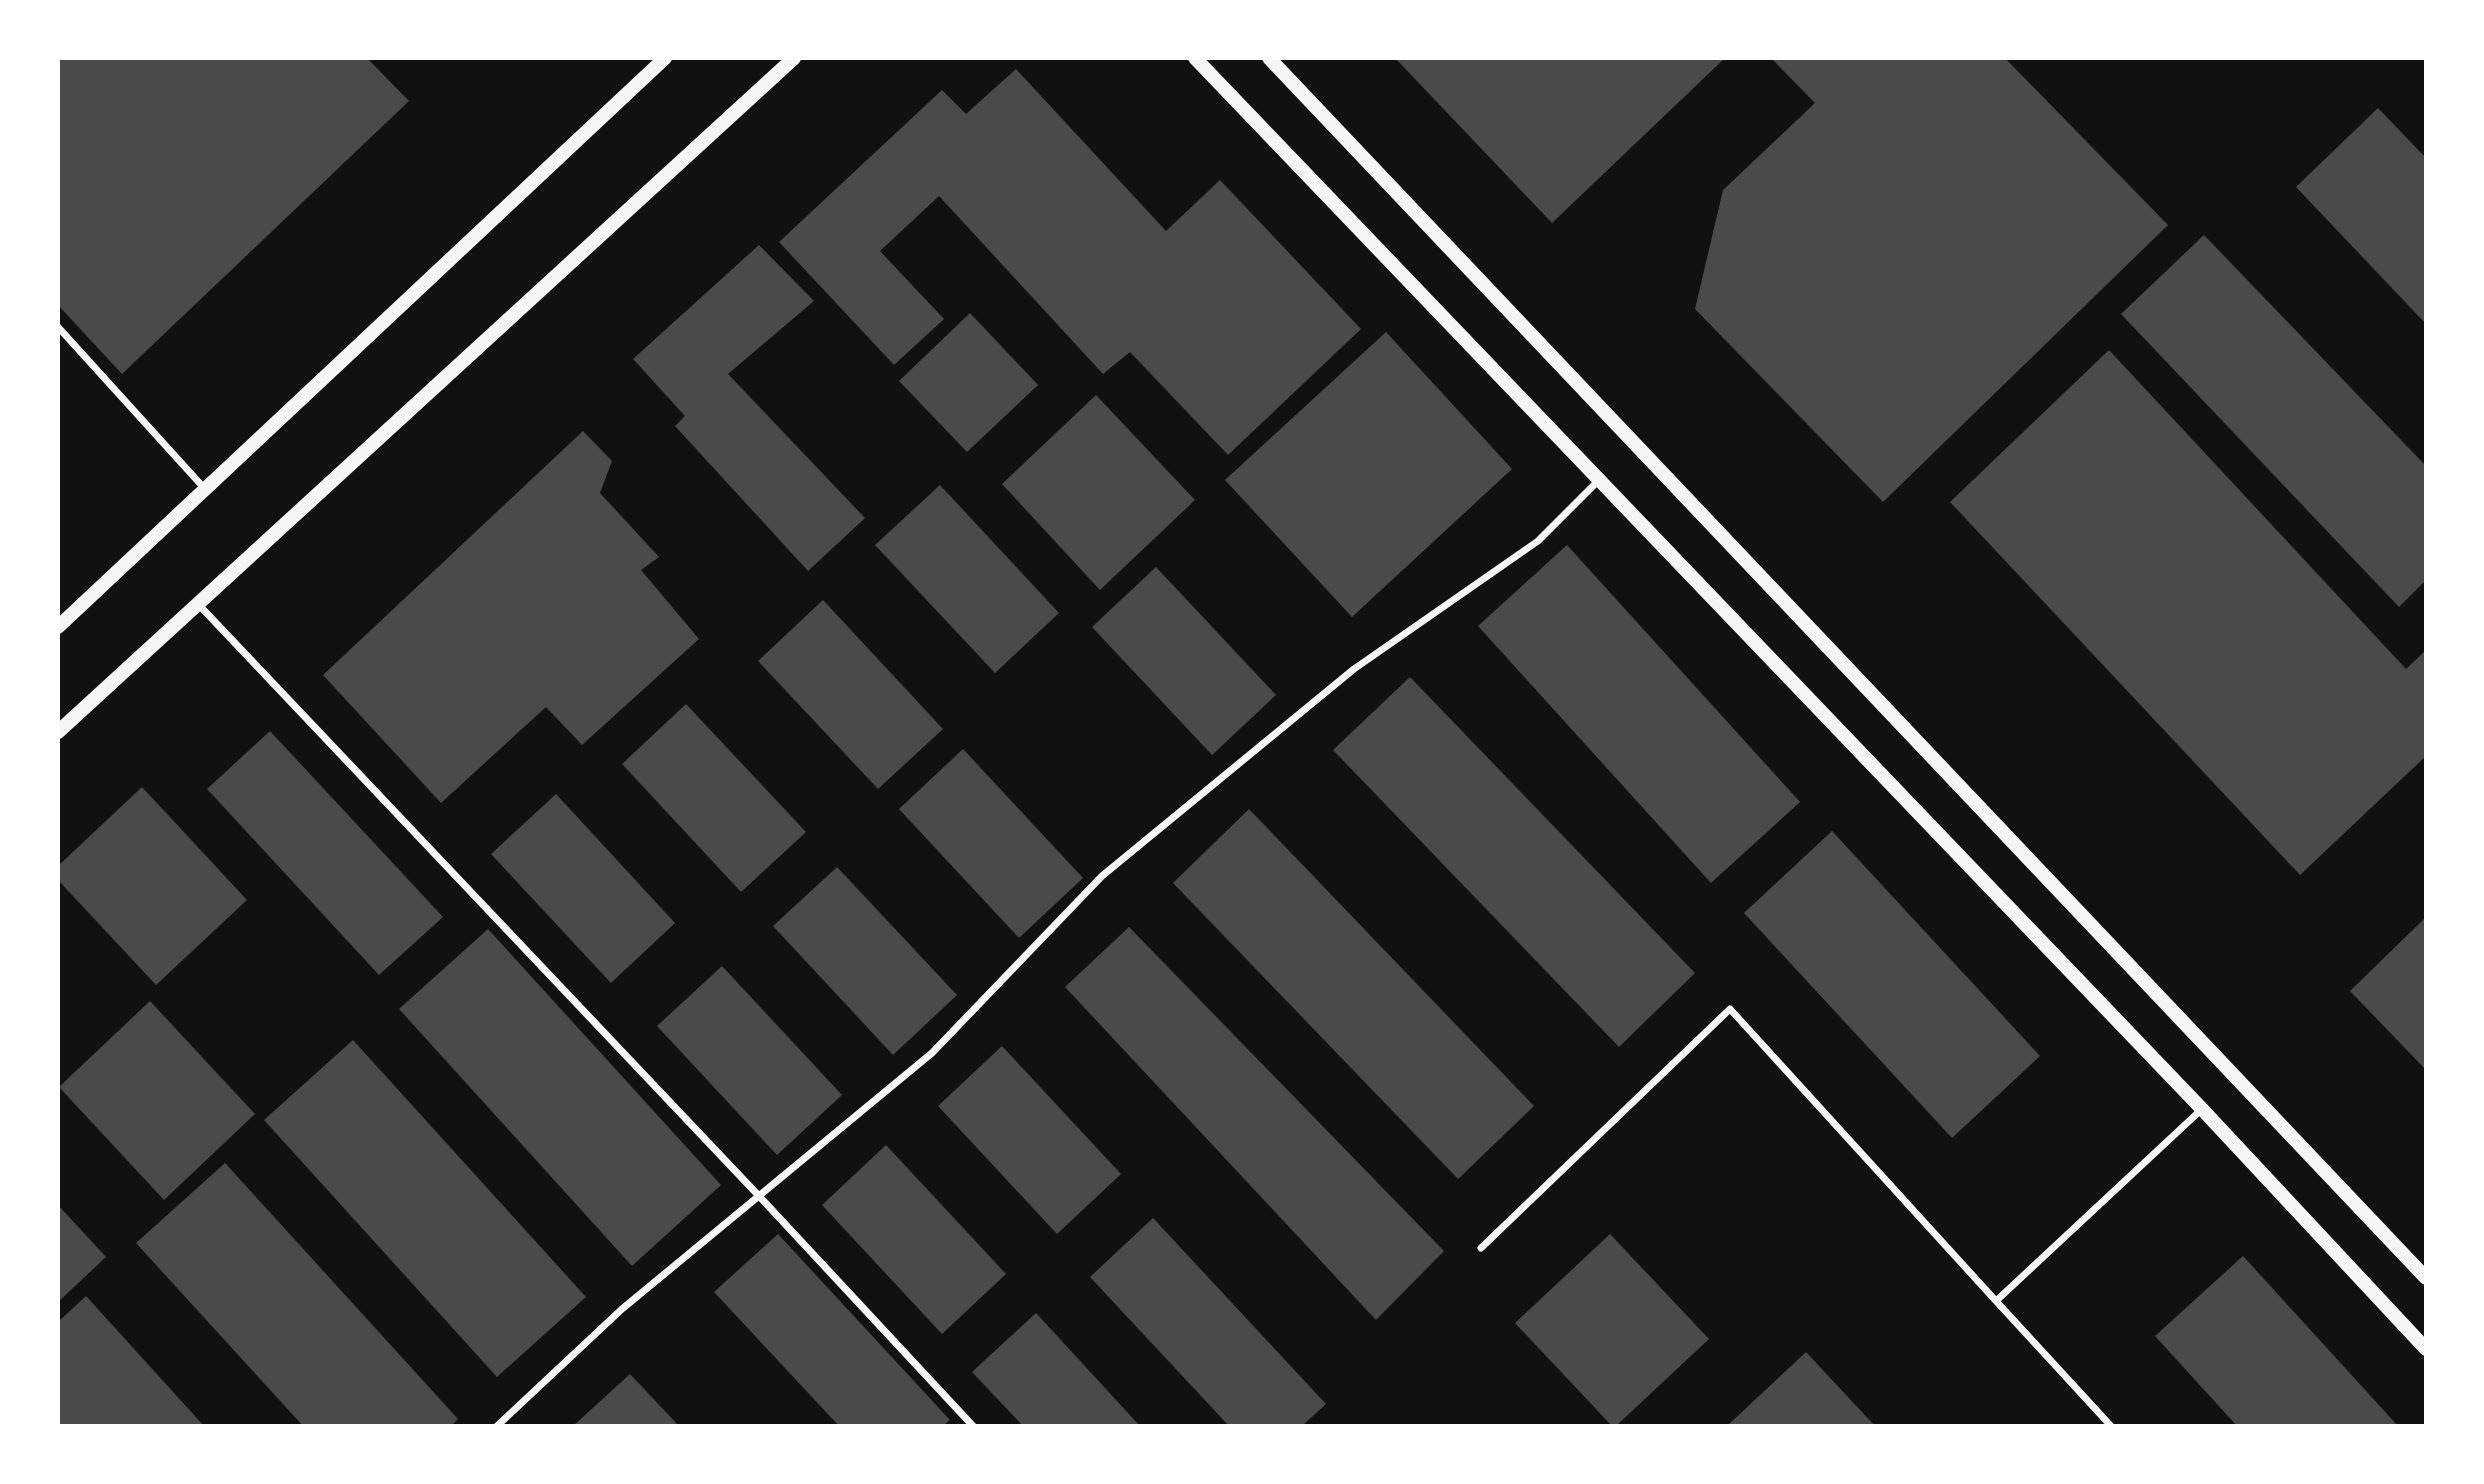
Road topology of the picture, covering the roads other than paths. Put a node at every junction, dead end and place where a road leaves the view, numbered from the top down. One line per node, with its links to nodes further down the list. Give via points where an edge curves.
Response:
1 (665, 58): 7 (main road)
2 (794, 58): 8 (main road)
3 (1195, 58): 6 (main road)
4 (1269, 58): 14 (main road)
5 (58, 327): 7 (street)
6 (1599, 480): 11 (main road); 12 (street, via 1538,541 1354,670 1102,876 932,1053)
7 (205, 489): 9 (main road)
8 (198, 604): 10 (main road); 12 (street)
9 (58, 627)
10 (58, 733)
11 (2202, 1109): 15 (street); 16 (main road)
12 (759, 1196): 17 (street, via 622,1309); 18 (street)
13 (1481, 1248): 15 (street, via 1730,1009)
14 (2426, 1278)
15 (1996, 1301): 19 (street)
16 (2426, 1349)
17 (497, 1426)
18 (973, 1426)
19 (2111, 1426)

